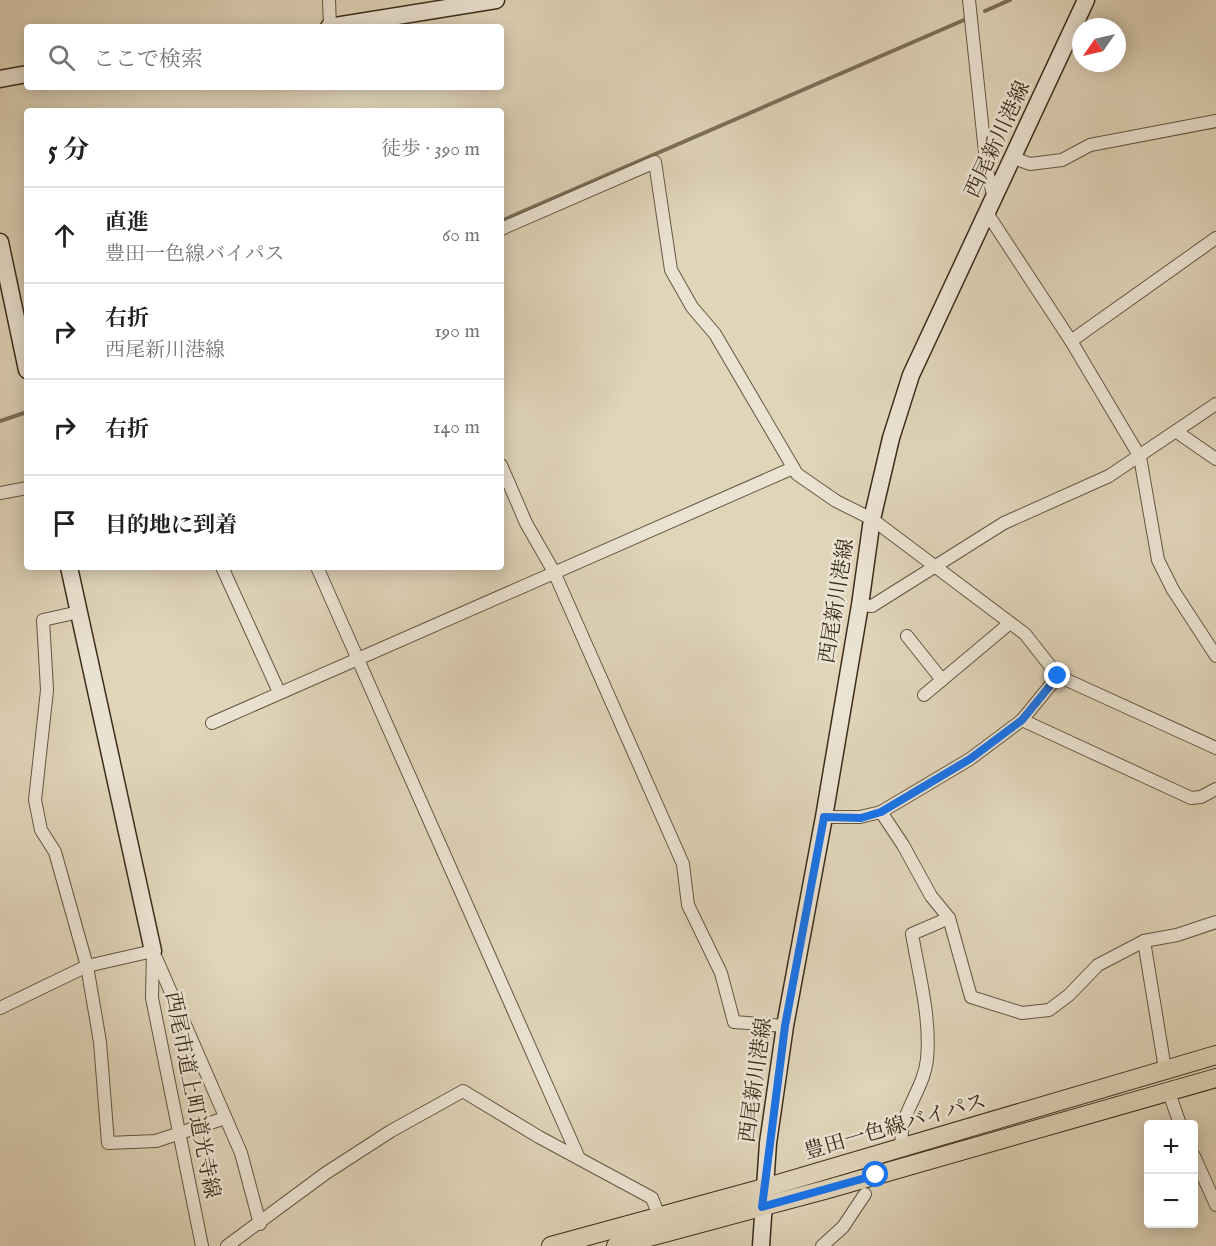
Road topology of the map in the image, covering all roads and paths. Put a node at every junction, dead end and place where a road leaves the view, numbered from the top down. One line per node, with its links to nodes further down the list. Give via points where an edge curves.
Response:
1 (329, 0): 6 (street)
2 (496, 0): 5 (main road)
3 (969, 0): 12 (street)
4 (1086, 0): 11 (main road, 西尾新川港線)
5 (430, 4): 7 (main road)
6 (329, 24)
7 (342, 24)
8 (24, 75): 9 (main road)
9 (0, 79)
10 (1216, 121): 11 (street, via 1090,146 1062,160 1030,164)
11 (1014, 158): 12 (main road, 西尾新川港線)
12 (991, 206): 16 (street); 26 (main road, 西尾新川港線, via 911,375)
13 (504, 228): 22 (street, via 655,162 670,270 692,307 716,334)
14 (1216, 238): 16 (street)
15 (0, 242): 17 (main road)
16 (1071, 341): 20 (street)
17 (24, 356)
18 (1216, 404): 19 (street)
19 (1177, 432): 20 (street); 21 (street)
20 (1140, 457): 27 (street, via 1109,476 1004,523); 36 (street, via 1158,560)
21 (1216, 459)
22 (793, 468): 26 (street, via 836,501); 31 (street)
23 (504, 472): 31 (street, via 526,523)
24 (24, 489): 25 (street)
25 (0, 493)
26 (872, 519): 27 (street); 32 (main road, 西尾新川港線)
27 (935, 568): 32 (street, via 872,606); 34 (street)
28 (70, 570): 33 (main road)
29 (223, 570): 40 (street)
30 (318, 570): 37 (street)
31 (554, 572): 37 (street); 54 (street, via 683,864 688,904 721,973 734,1022)
32 (860, 605): 47 (main road, 西尾新川港線)
33 (79, 612): 51 (main road); 52 (street, via 43,620 47,690 35,800 41,830 55,852)
34 (1010, 623): 38 (street, via 1025,634); 39 (street)
35 (907, 636): 39 (street)
36 (1216, 656)
37 (357, 658): 40 (street); 63 (street)
38 (1058, 676): 42 (street); 44 (street)
39 (942, 680): 41 (street)
40 (279, 692): 43 (street)
41 (924, 695)
42 (1022, 720): 45 (street, via 1191,798); 46 (street, via 970,759)
43 (212, 723)
44 (1216, 748)
45 (1216, 789)
46 (881, 812): 47 (street, via 861,818); 48 (street, via 931,896)
47 (824, 817): 54 (main road, 西尾新川港線)
48 (949, 918): 50 (street, via 970,998 1022,1013 1049,1010 1098,965); 62 (street, via 912,934 925,1006 927,1061 901,1125)
49 (1216, 922): 50 (street)
50 (1144, 941): 56 (street)
51 (153, 951): 52 (street); 59 (street); 61 (street, 西尾市道上町道光寺線, via 152,998)
52 (87, 966): 53 (street); 61 (street, via 100,1042 108,1143 156,1141)
53 (0, 1008)
54 (785, 1026): 67 (main road, 西尾新川港線)
55 (1216, 1055): 56 (main road, 豊田一色線バイパス)
56 (1165, 1069): 62 (main road, 豊田一色線バイパス)
57 (1216, 1078): 58 (main road, 豊田一色線バイパス)
58 (1169, 1093): 60 (street); 70 (main road, 豊田一色線バイパス)
59 (225, 1118): 61 (street); 72 (street, via 241,1153)
60 (1178, 1120)
61 (179, 1134): 73 (street, 西尾市道上町道光寺線)
62 (902, 1147): 67 (main road, 豊田一色線バイパス)
63 (578, 1156): 71 (street, via 651,1198); 72 (street, via 464,1091 326,1173)
64 (1198, 1166): 66 (street)
65 (1216, 1175): 66 (street)
66 (1203, 1179): 69 (street)
67 (764, 1188): 70 (main road, 西尾新川港線); 71 (main road, 豊田一色線バイパス)
68 (865, 1194): 78 (street, via 843,1227)
69 (1216, 1205)
70 (762, 1207): 76 (main road, 豊田一色線バイパス); 77 (main road, 西尾新川港線)
71 (659, 1216): 75 (main road, 豊田一色線バイパス)
72 (260, 1224): 74 (street)
73 (202, 1246)
74 (227, 1246)
75 (551, 1246)
76 (615, 1246)
77 (761, 1246)
78 (822, 1246)

